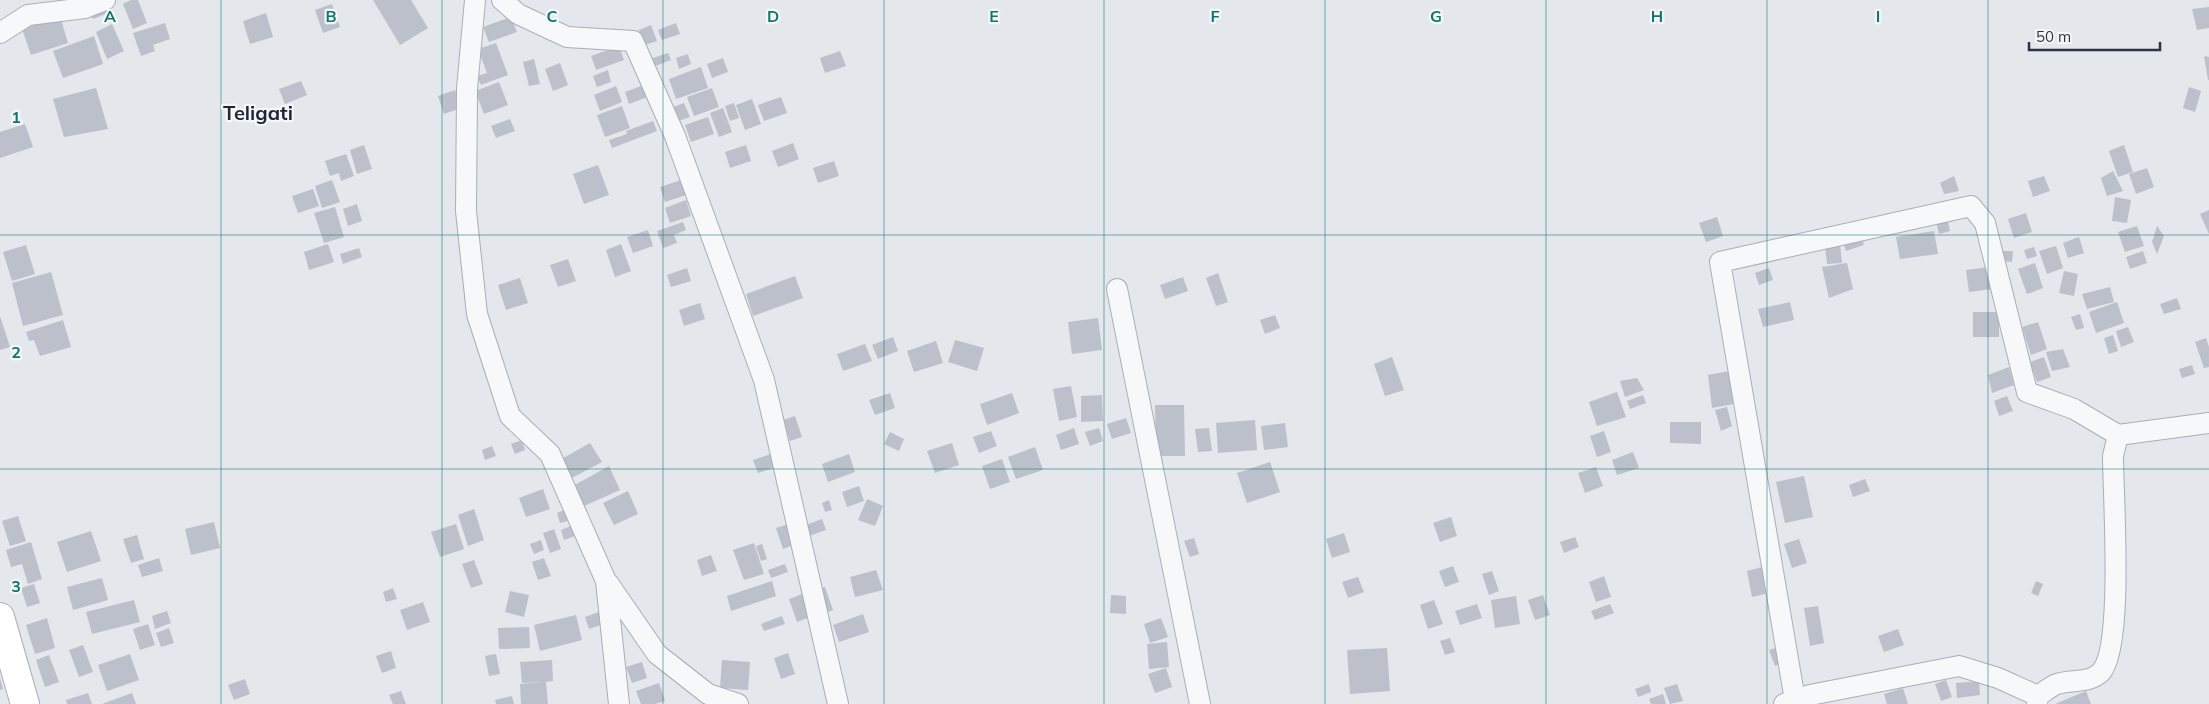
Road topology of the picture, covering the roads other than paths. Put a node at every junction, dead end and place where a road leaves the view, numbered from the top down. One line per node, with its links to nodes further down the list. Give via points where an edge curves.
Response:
1 (105, 0): 4 (street, via 85,8 28,15)
2 (475, 0): 8 (street, via 467,89 466,211 477,314 510,416 550,454)
3 (502, 0): 15 (street, via 518,14 567,37 633,41 675,136 764,380)
4 (0, 33)
5 (1116, 289): 16 (street)
6 (2209, 423): 7 (street)
7 (2118, 435): 10 (street, via 2113,456 2116,608 2110,654 2100,672 2083,681 2057,684); 11 (street, via 2074,410 2027,392 1985,223 1971,206 1720,262)
8 (606, 581): 13 (street); 14 (street, via 657,654 708,694)
9 (0, 617): 12 (main road)
10 (2037, 700): 11 (street, via 1998,678 1959,666 1810,694)
11 (1790, 702)
12 (25, 704)
13 (619, 704)
14 (738, 704)
15 (838, 704)
16 (1200, 704)

